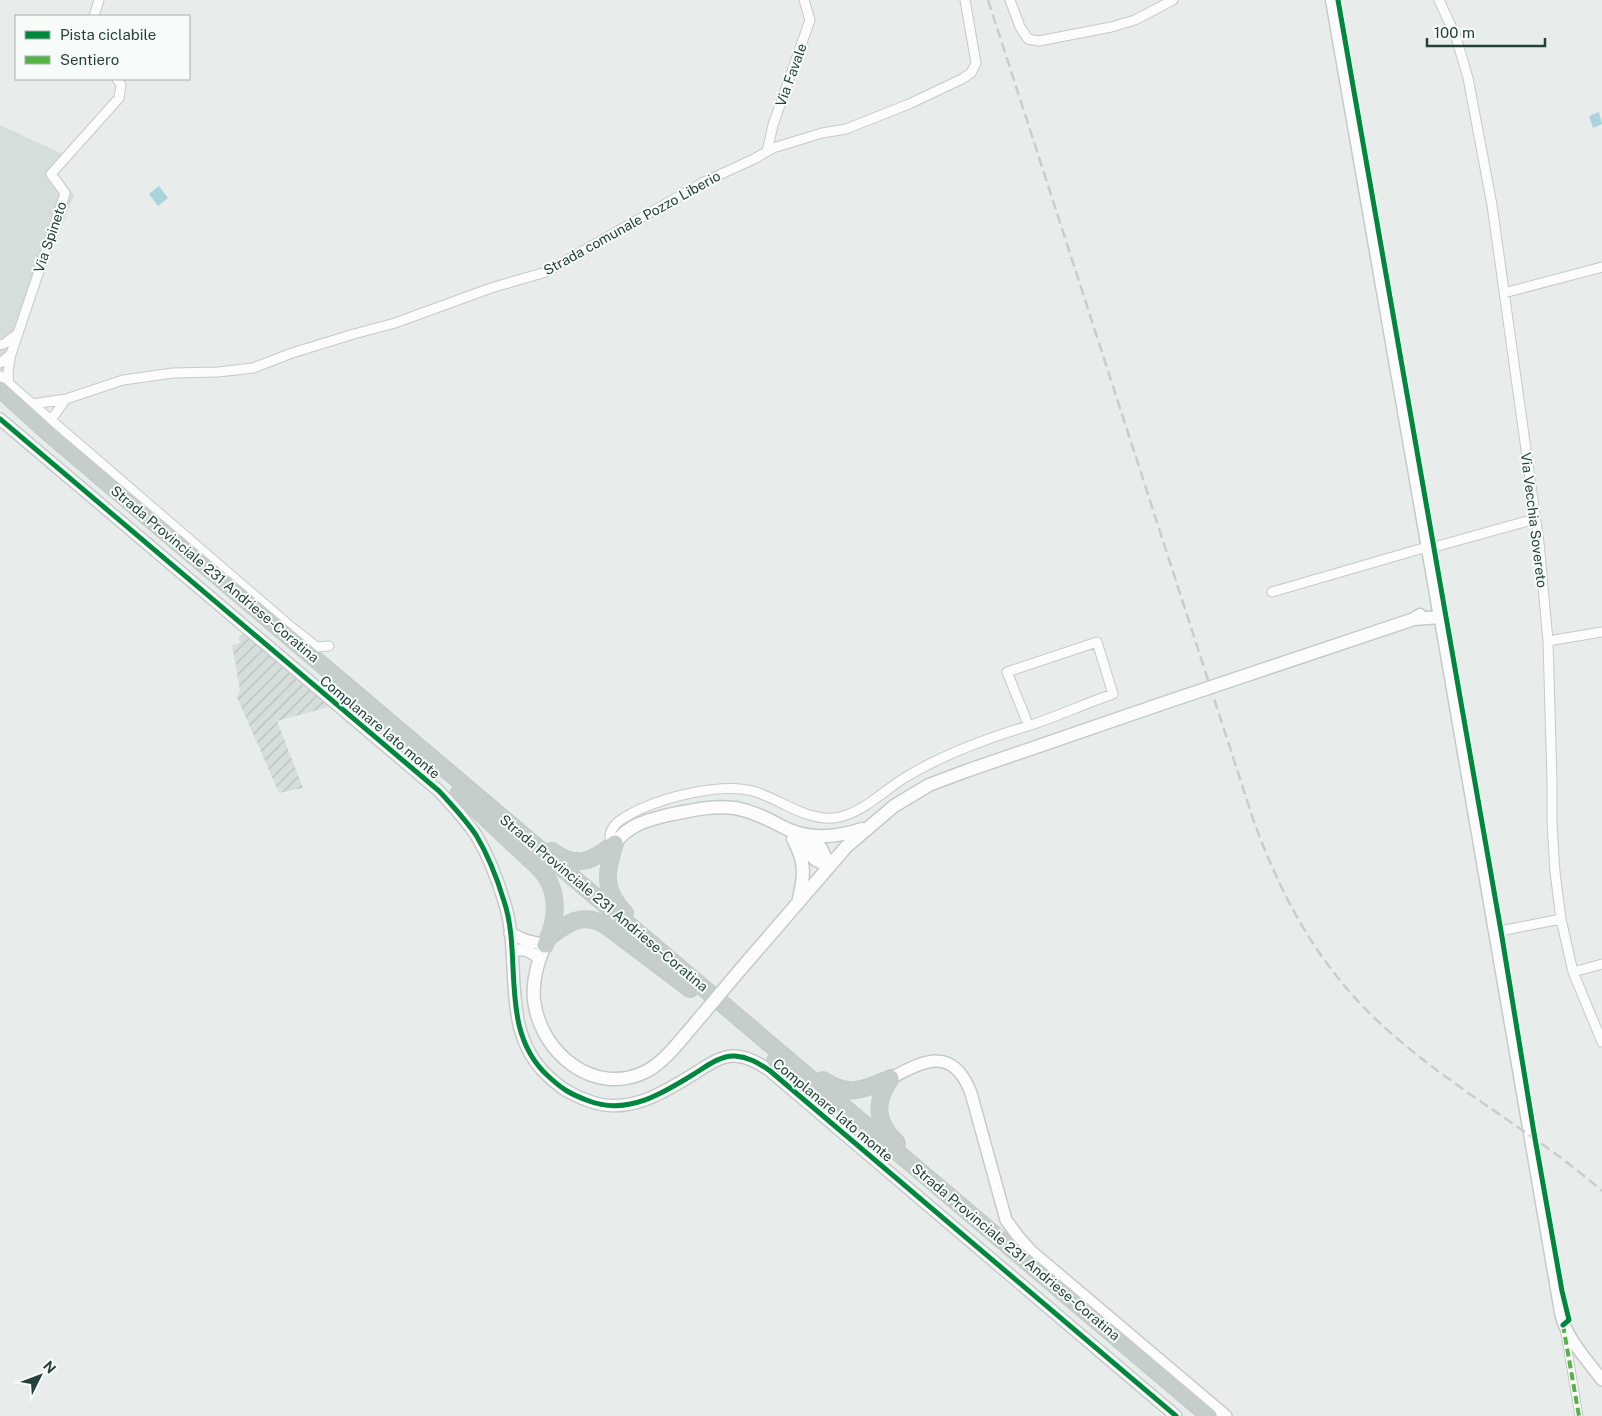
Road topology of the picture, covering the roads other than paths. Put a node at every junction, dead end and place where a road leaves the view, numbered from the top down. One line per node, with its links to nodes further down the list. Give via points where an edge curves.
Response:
1 (100, 0): 8 (street)
2 (804, 0): 10 (street, Via Favale, via 810,20)
3 (965, 0): 10 (street, Strada comunale Pozzo Liberio, via 976,63 971,73 909,104 846,129 822,133)
4 (1010, 0): 5 (street, via 1028,39 1039,41 1135,20)
5 (1173, 0)
6 (1332, 0): 25 (main road)
7 (1439, 0): 12 (street, Via Vecchia Sovereto, via 1456,37 1468,78 1492,205)
8 (94, 15)
9 (118, 80): 13 (street, Via Spineto, via 121,85 119,98 51,174 65,192)
10 (767, 151): 19 (street, Strada comunale Pozzo Liberio, via 704,182 546,272 253,368 123,380)
11 (1602, 267): 12 (street)
12 (1504, 293): 24 (street, Via Vecchia Sovereto)
13 (17, 333): 14 (street); 15 (street)
14 (1, 346)
15 (11, 354): 16 (street); 18 (street)
16 (0, 363)
17 (0, 376): 18 (street)
18 (5, 387): 21 (street); 32 (highway, Strada Provinciale 231 Andriese-Coratina, via 53,437)
19 (66, 399): 21 (street, Strada comunale Pozzo Liberio); 23 (street)
20 (0, 403): 32 (highway, Strada Provinciale 231 Andriese-Coratina, via 46,445)
21 (32, 404): 23 (street)
22 (0, 419): 40 (street, Complanare lato monte, via 439,792 476,835 490,862 505,902)
23 (51, 420): 30 (street, via 309,641 317,646)
24 (1535, 519): 25 (street); 29 (street, Via Vecchia Sovereto)
25 (1428, 548): 26 (street); 27 (main road)
26 (1272, 592)
27 (1439, 610): 33 (main road, bridge, via 930,785 894,806); 39 (street)
28 (1602, 632): 29 (street)
29 (1548, 641): 38 (street, Via Vecchia Sovereto, via 1552,823)
30 (329, 646)
31 (1026, 719): 35 (street, via 1007,672 1097,642 1113,694 936,760 850,814 821,818 804,814 755,792 717,788 630,814 610,831)
32 (462, 790): 35 (highway, via 564,859 591,859); 41 (highway, via 549,881 555,909); 45 (highway, Strada Provinciale 231 Andriese-Coratina)
33 (869, 826): 34 (main road, via 836,836); 36 (main road)
34 (798, 836): 35 (main road, via 751,812 711,807 643,822 627,830); 36 (main road, via 816,860); 37 (main road, via 804,867)
35 (615, 843): 45 (highway, via 607,876 616,903)
36 (828, 866): 37 (main road)
37 (798, 901): 41 (main road, bridge, via 662,1061 638,1075 624,1078 598,1077 581,1071 567,1062 547,1038 535,1007 534,992 535,973)
38 (1561, 919): 39 (street); 44 (street, Via Vecchia Sovereto)
39 (1495, 932): 50 (street)
40 (510, 933): 41 (street); 42 (street, Complanare lato monte)
41 (544, 947): 42 (street); 45 (highway, via 560,928 584,919 595,921)
42 (512, 950): 52 (street, Complanare lato monte, via 518,1025 527,1050 542,1070 566,1092 591,1102 618,1106 650,1100 712,1062 733,1056 753,1060 769,1070)
43 (1602, 964): 44 (street)
44 (1573, 972): 47 (street, Via Vecchia Sovereto)
45 (693, 986): 46 (highway, Strada Provinciale 231 Andriese-Coratina); 53 (highway, Strada Provinciale 231 Andriese-Coratina)
46 (767, 1041): 48 (highway, via 832,1086 843,1090 860,1090); 49 (highway, Strada Provinciale 231 Andriese-Coratina)
47 (1602, 1042)
48 (891, 1078): 49 (highway, via 879,1104 884,1127 893,1140); 55 (street, via 932,1060 945,1062 958,1071 970,1093 1006,1220 1017,1235 1031,1251)
49 (967, 1211): 54 (highway, Strada Provinciale 231 Andriese-Coratina)
50 (1563, 1325): 51 (street); 56 (street)
51 (1602, 1380)
52 (1176, 1416)
53 (1194, 1416)
54 (1209, 1416)
55 (1226, 1416)
56 (1578, 1416)

